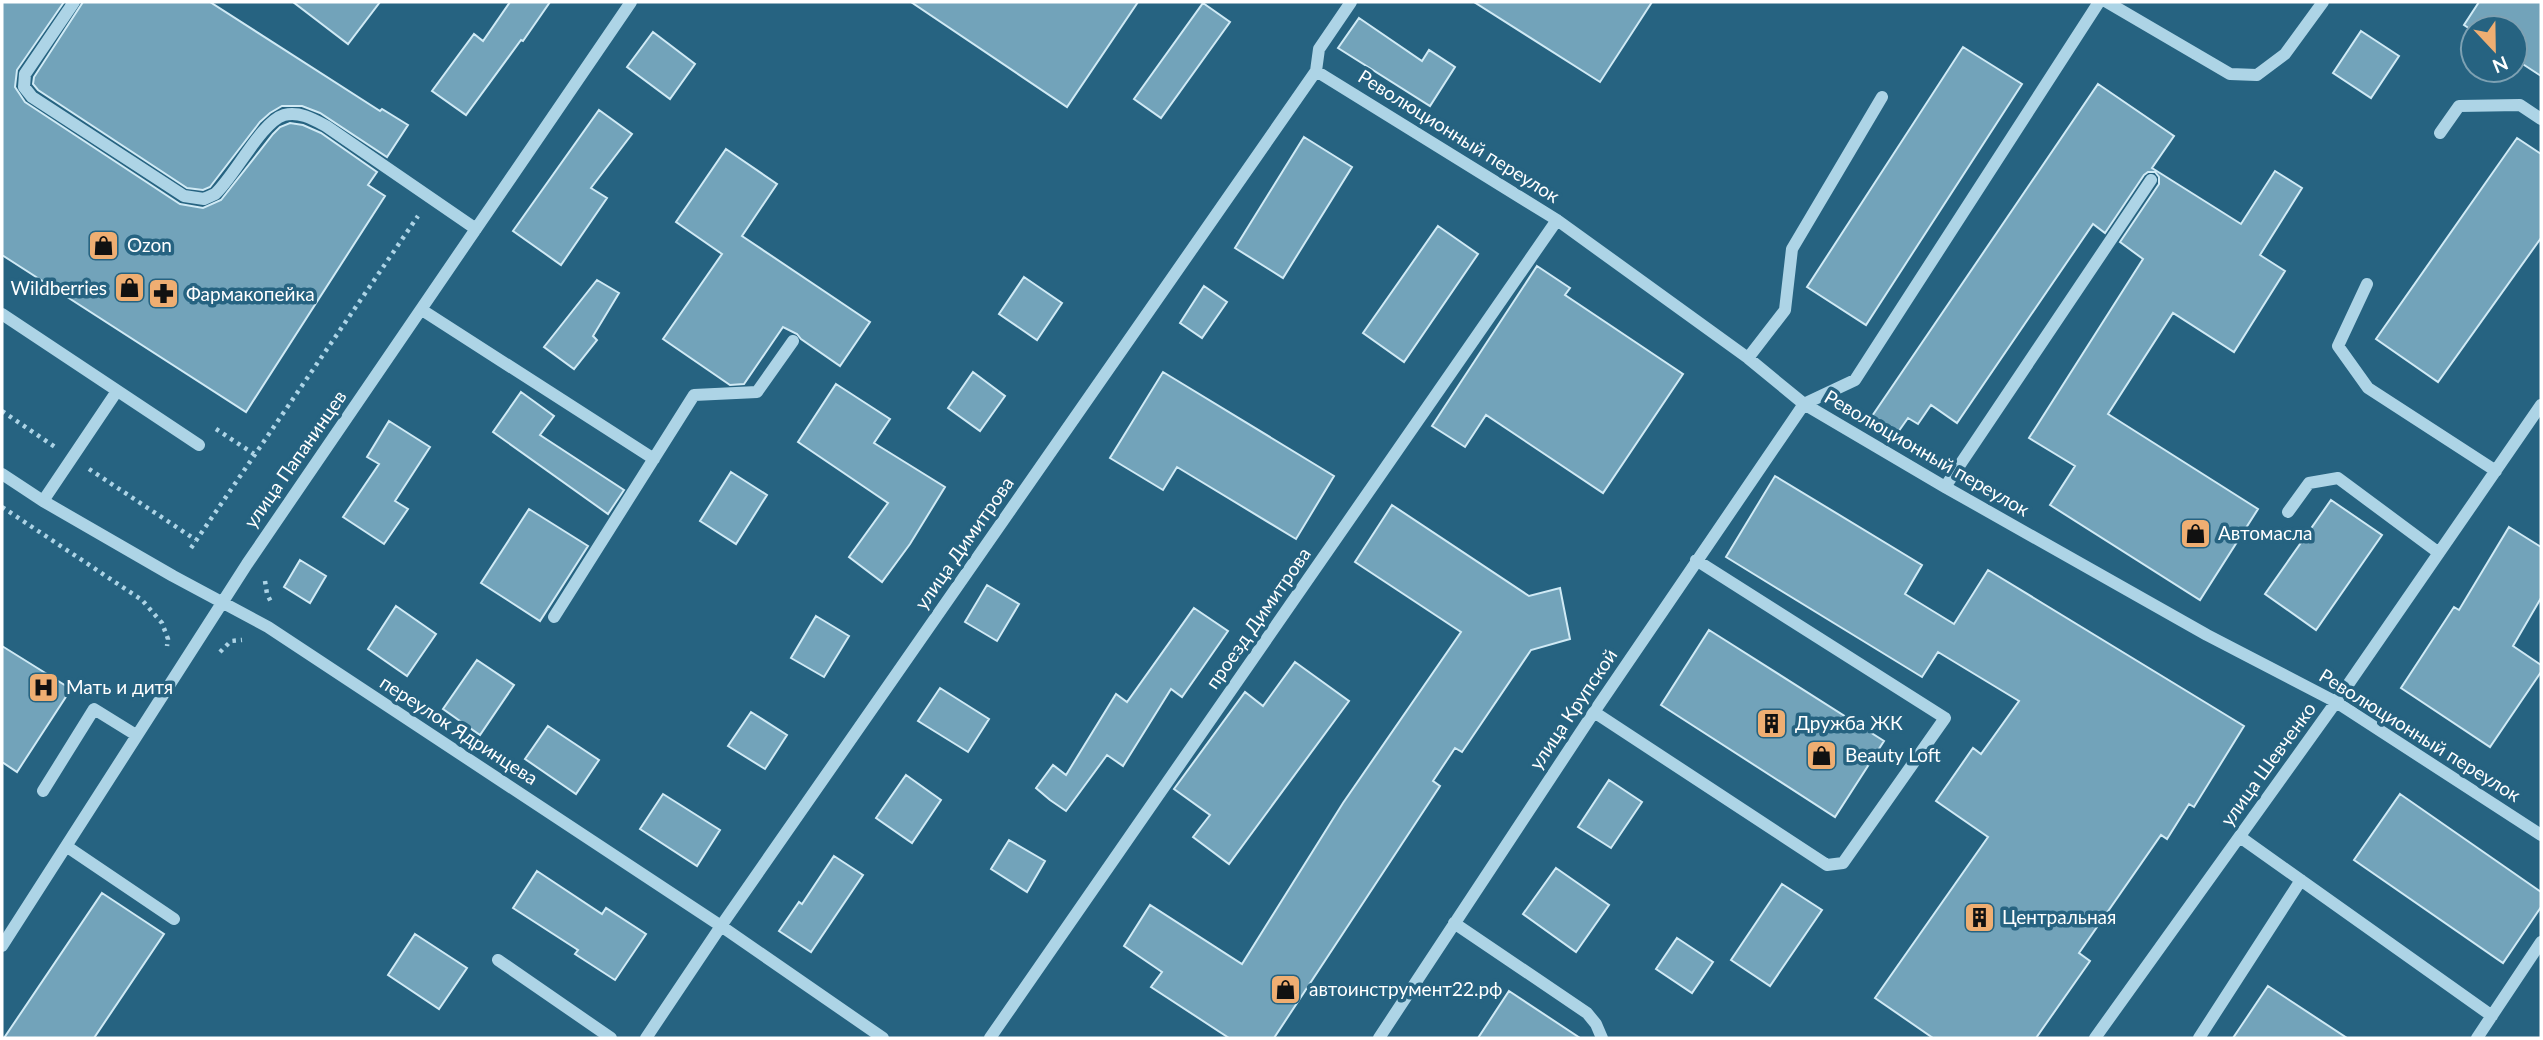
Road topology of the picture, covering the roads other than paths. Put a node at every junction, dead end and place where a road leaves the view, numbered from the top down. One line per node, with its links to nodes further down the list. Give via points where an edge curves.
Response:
1 (74, 2): 13 (street, via 25,74 23,87 184,196 204,199 215,194 266,127 284,115 303,115)
2 (631, 2): 13 (street, улица Папанинцев)
3 (1351, 2): 7 (street, улица Димитрова, via 1319,49)
4 (2099, 2): 20 (street, via 1855,380)
5 (2107, 2): 6 (street, via 2231,74 2257,75 2285,54)
6 (2323, 2)
7 (1316, 71): 12 (street, Революционный переулок); 43 (street, улица Димитрова)
8 (1882, 97): 18 (street, via 1791,249 1785,310)
9 (2541, 119): 10 (street, via 2520,105 2459,106)
10 (2440, 133)
11 (2151, 180): 26 (street)
12 (1557, 220): 18 (street, Революционный переулок); 51 (street, проезд Димитрова)
13 (476, 229): 15 (street, улица Папанинцев)
14 (2367, 284): 24 (street, via 2338,346 2368,388)
15 (422, 310): 23 (street); 31 (street, улица Папанинцев)
16 (2, 314): 19 (street)
17 (793, 341): 23 (street, via 757,392 695,395)
18 (1748, 358): 20 (street, Революционный переулок)
19 (117, 391): 22 (street); 27 (street)
20 (1804, 404): 26 (street, Революционный переулок); 30 (street, улица Крупской)
21 (2541, 405): 24 (street, улица Шевченко)
22 (199, 445)
23 (654, 459): 32 (street)
24 (2496, 471): 29 (street, улица Шевченко)
25 (2, 474): 27 (street, переулок Ядринцева)
26 (1945, 488): 33 (street, Революционный переулок)
27 (43, 501): 31 (street, переулок Ядринцева)
28 (2288, 512): 29 (street, via 2309,483 2338,478)
29 (2439, 553): 33 (street, улица Шевченко)
30 (1696, 560): 34 (street, улица Крупской); 34 (street, via 1945,718 1843,863 1827,865)
31 (224, 603): 35 (street, улица Папанинцев); 43 (street, переулок Ядринцева, via 268,627)
32 (554, 617)
33 (2336, 702): 37 (street, Революционный переулок); 38 (street, улица Шевченко)
34 (1594, 712): 42 (street, улица Крупской)
35 (136, 735): 36 (street, via 94,709); 39 (street, улица Папанинцев)
36 (43, 791)
37 (2541, 835)
38 (2240, 837): 40 (street); 54 (street, улица Шевченко)
39 (66, 846): 41 (street); 45 (street, улица Папанинцев)
40 (2301, 880): 47 (street); 55 (street)
41 (174, 919)
42 (1454, 923): 52 (street, улица Крупской); 53 (street, via 1587,1013)
43 (721, 926): 49 (street, улица Димитрова); 50 (street, переулок Ядринцева)
44 (2541, 942): 47 (street)
45 (2, 946)
46 (498, 960): 48 (street)
47 (2492, 1016): 56 (street)
48 (611, 1038)
49 (646, 1038)
50 (883, 1038)
51 (990, 1038)
52 (1379, 1038)
53 (1602, 1038)
54 (2095, 1038)
55 (2199, 1038)
56 (2477, 1038)

